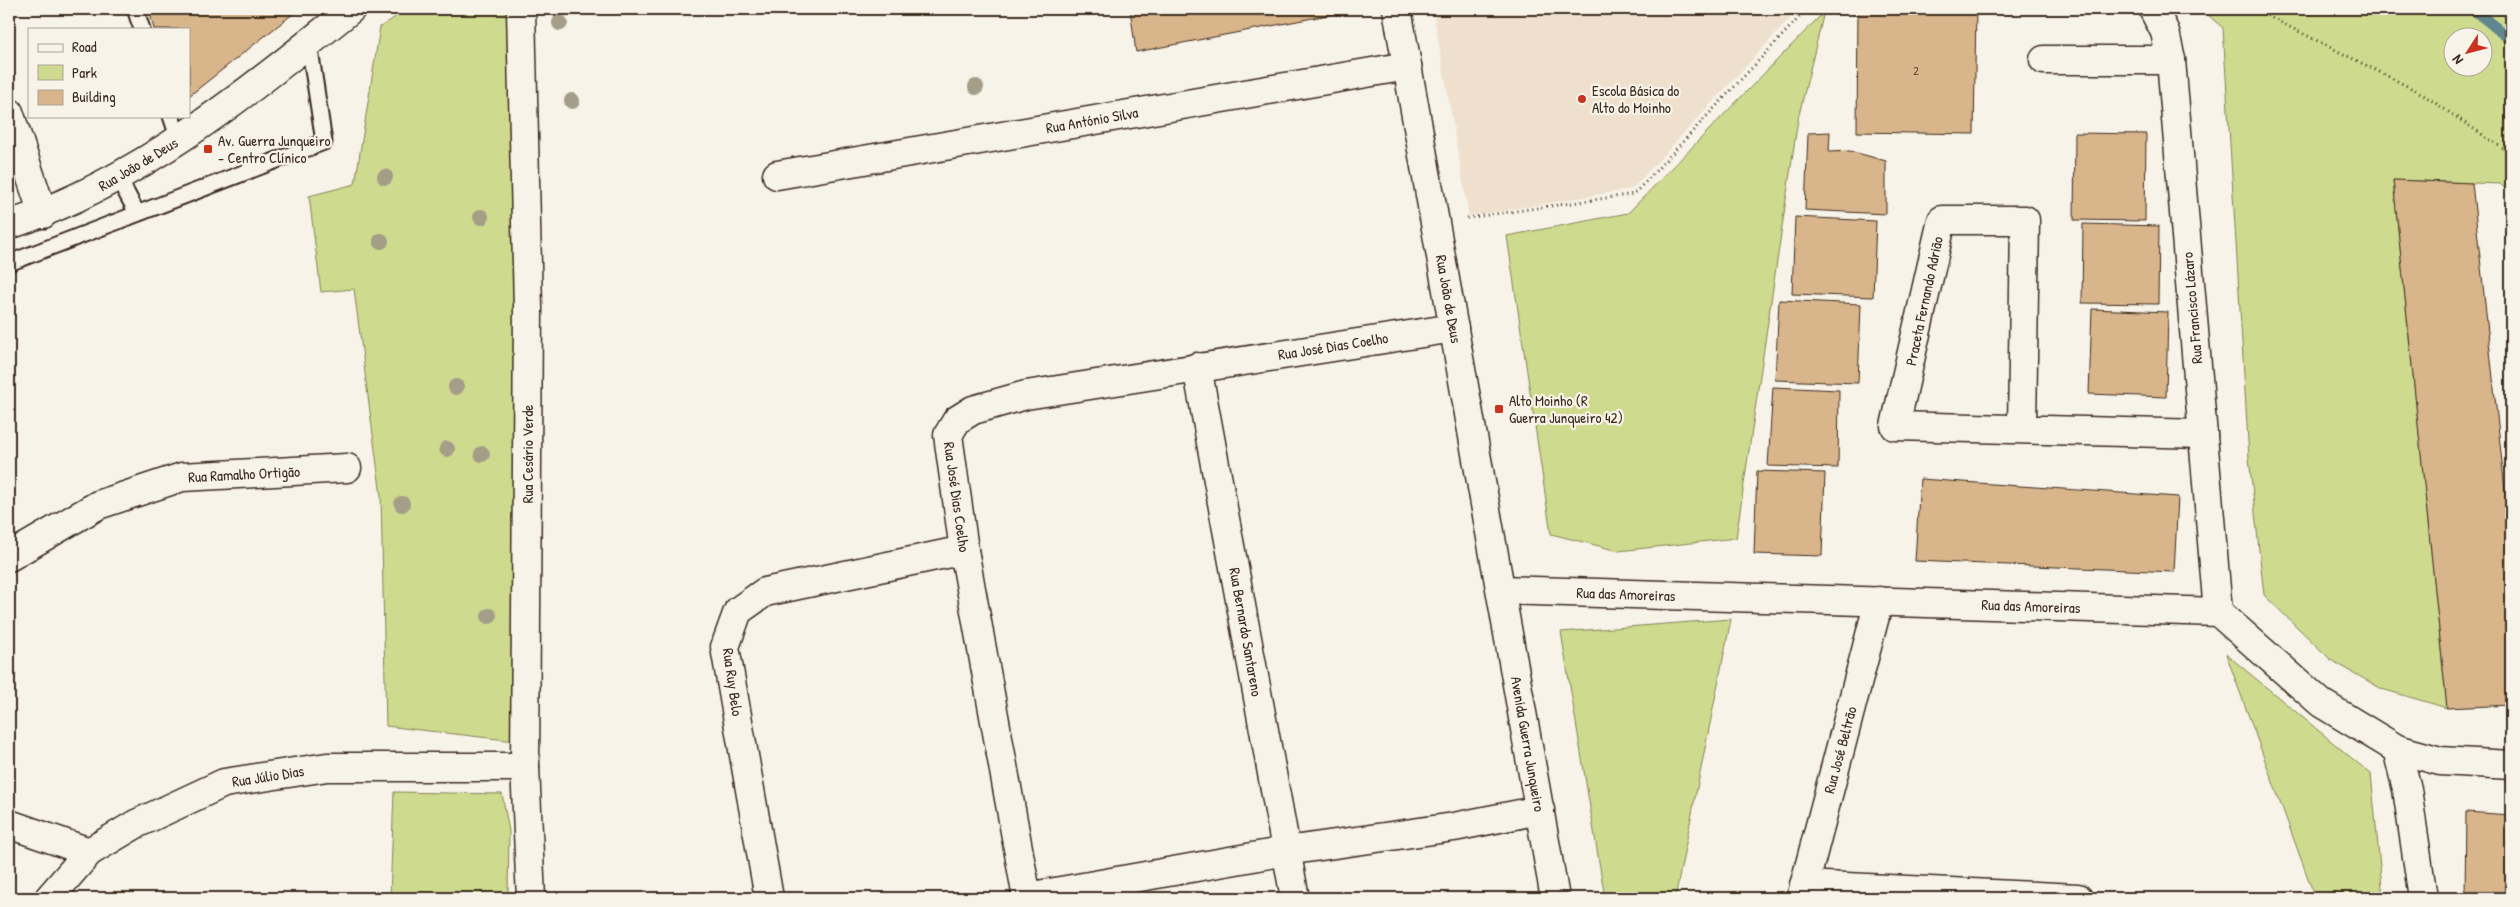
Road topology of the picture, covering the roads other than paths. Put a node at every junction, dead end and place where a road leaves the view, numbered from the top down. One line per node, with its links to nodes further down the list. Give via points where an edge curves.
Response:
1 (135, 9): 6 (lane)
2 (351, 9): 7 (street, Rua João de Deus)
3 (521, 9): 31 (street, Rua Cesário Verde, via 528,308)
4 (1397, 9): 10 (street, Rua João de Deus)
5 (2154, 9): 9 (street, Rua Francisco Lázaro, via 2165,32)
6 (142, 28)
7 (309, 43): 12 (street, Rua João de Deus); 15 (lane, via 324,142)
8 (2044, 60): 9 (street)
9 (2171, 60): 22 (street, Rua Francisco Lázaro)
10 (1407, 66): 13 (street, Rua António Silva); 19 (street, Rua João de Deus)
11 (9, 112): 16 (street)
12 (175, 128): 14 (street, Rua João de Deus)
13 (777, 175)
14 (118, 177): 15 (lane); 16 (street, Rua João de Deus)
15 (138, 213): 18 (lane)
16 (43, 214): 17 (street, Rua João de Deus)
17 (9, 225)
18 (9, 263)
19 (1454, 328): 20 (street, Rua José Dias Coelho); 26 (street, Rua João de Deus)
20 (1197, 367): 24 (street, Rua José Dias Coelho, via 1026,395 974,410 957,420 948,435); 34 (street, Rua Bernardo Santareno)
21 (2022, 429): 21 (street, Praceta Fernando Adrião, via 1895,426 1942,220 2025,220); 22 (street, Praceta Fernando Adrião)
22 (2203, 434): 28 (street, Rua Francisco Lázaro)
23 (347, 468): 25 (street, Rua Ramalho Ortigão, via 182,477 98,505)
24 (964, 550): 39 (street, Rua Ruy Belo, via 765,592 738,611 725,646); 40 (street, Rua José Dias Coelho)
25 (9, 557)
26 (1501, 590): 27 (street, Rua das Amoreiras); 32 (street, Avenida Guerra Junqueiro)
27 (1879, 602): 28 (street, Rua das Amoreiras); 36 (street, Rua José Beltrão)
28 (2218, 612): 29 (street, via 2322,703)
29 (2397, 749): 30 (street, via 2440,761); 44 (street)
30 (2511, 765)
31 (525, 767): 35 (street, Rua Júlio Dias, via 327,767 224,783 136,824); 38 (street, Rua Cesário Verde)
32 (1540, 810): 34 (street, via 1454,827); 42 (street, Avenida Guerra Junqueiro)
33 (9, 824): 35 (street)
34 (1286, 851): 40 (street); 41 (street, Rua Bernardo Santareno)
35 (89, 852): 37 (street, Rua Júlio Dias)
36 (1802, 892): 43 (street)
37 (48, 898)
38 (531, 898)
39 (769, 898)
40 (1027, 898)
41 (1295, 898)
42 (1555, 898)
43 (2078, 898)
44 (2423, 898)

